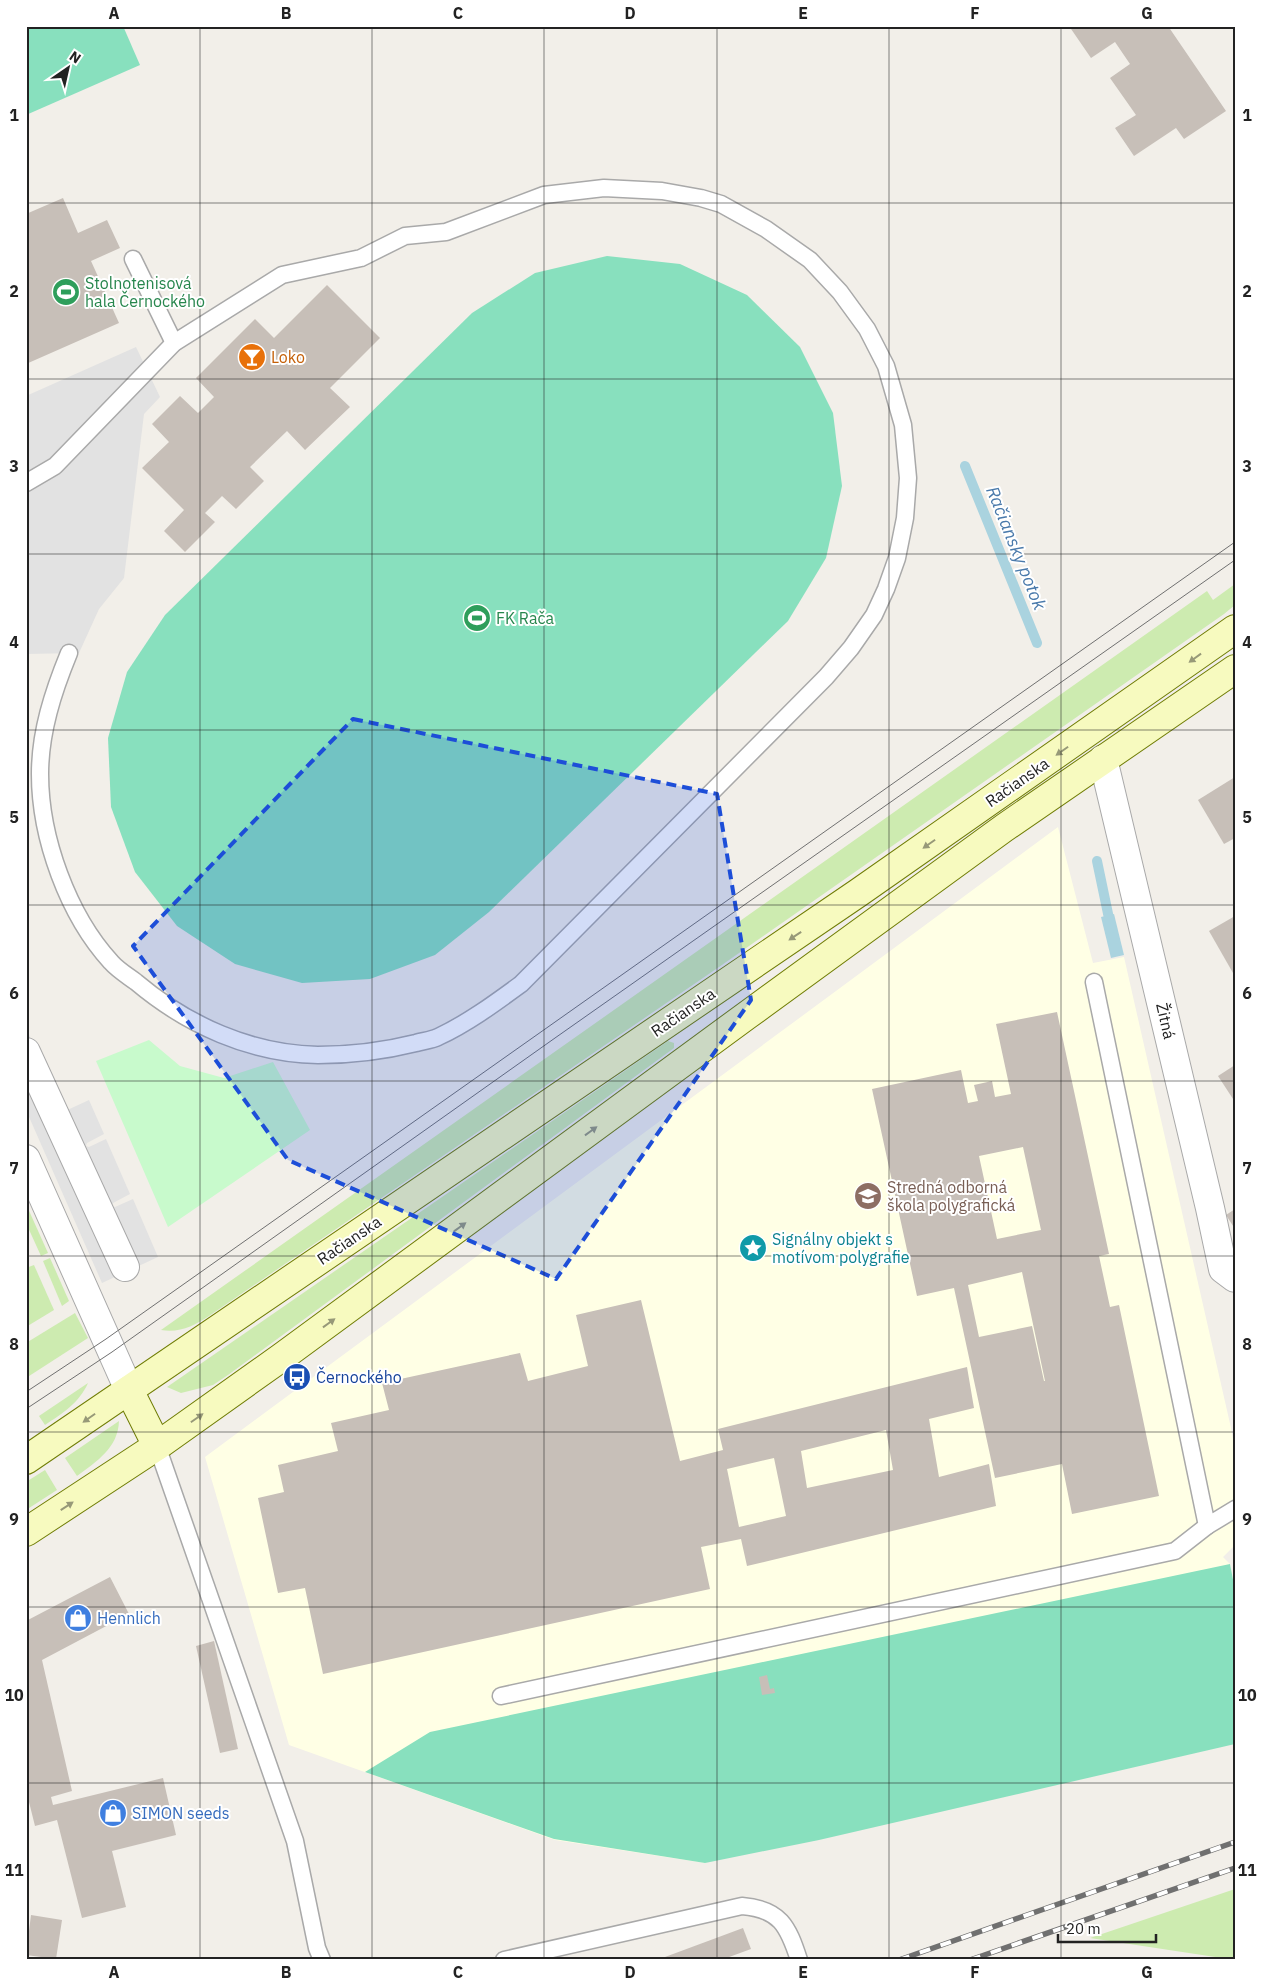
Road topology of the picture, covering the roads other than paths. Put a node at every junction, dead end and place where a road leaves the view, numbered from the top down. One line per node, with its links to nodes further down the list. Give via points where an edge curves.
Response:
1 (133, 259): 2 (lane)
2 (174, 343): 3 (lane, via 55,466); 5 (lane, via 282,275 361,258 405,236 446,232 544,195 604,188 662,191 701,198 721,204 766,229 810,260 867,328 886,366 903,424 908,478 897,558 874,615 826,677 521,984 483,1012 437,1037 391,1049 341,1055 301,1055 258,1048 202,1027 148,993 112,962 82,922 50,845 40,774 43,732 55,689)
3 (26, 483)
4 (1235, 629): 13 (main road, Račianska, one-way to 13, via 851,898)
5 (70, 653)
6 (1235, 669): 7 (main road, Račianska)
7 (1103, 759): 12 (street, Žitná, via 1223,1269); 14 (main road, Račianska, one-way to 7)
8 (1094, 982): 17 (lane)
9 (26, 1052): 11 (street)
10 (26, 1159): 13 (street)
11 (125, 1267)
12 (1235, 1278)
13 (129, 1390): 14 (main road); 15 (main road, Račianska, one-way to 15)
14 (157, 1446): 18 (main road, Račianska, one-way to 14); 20 (lane, via 295,1841)
15 (26, 1460)
16 (1235, 1509): 17 (lane)
17 (1207, 1526): 19 (lane, via 1175,1551)
18 (26, 1532)
19 (501, 1696)
20 (322, 1960)
21 (504, 1960): 22 (lane, via 742,1906 757,1907 776,1916 790,1936)
22 (799, 1960)

